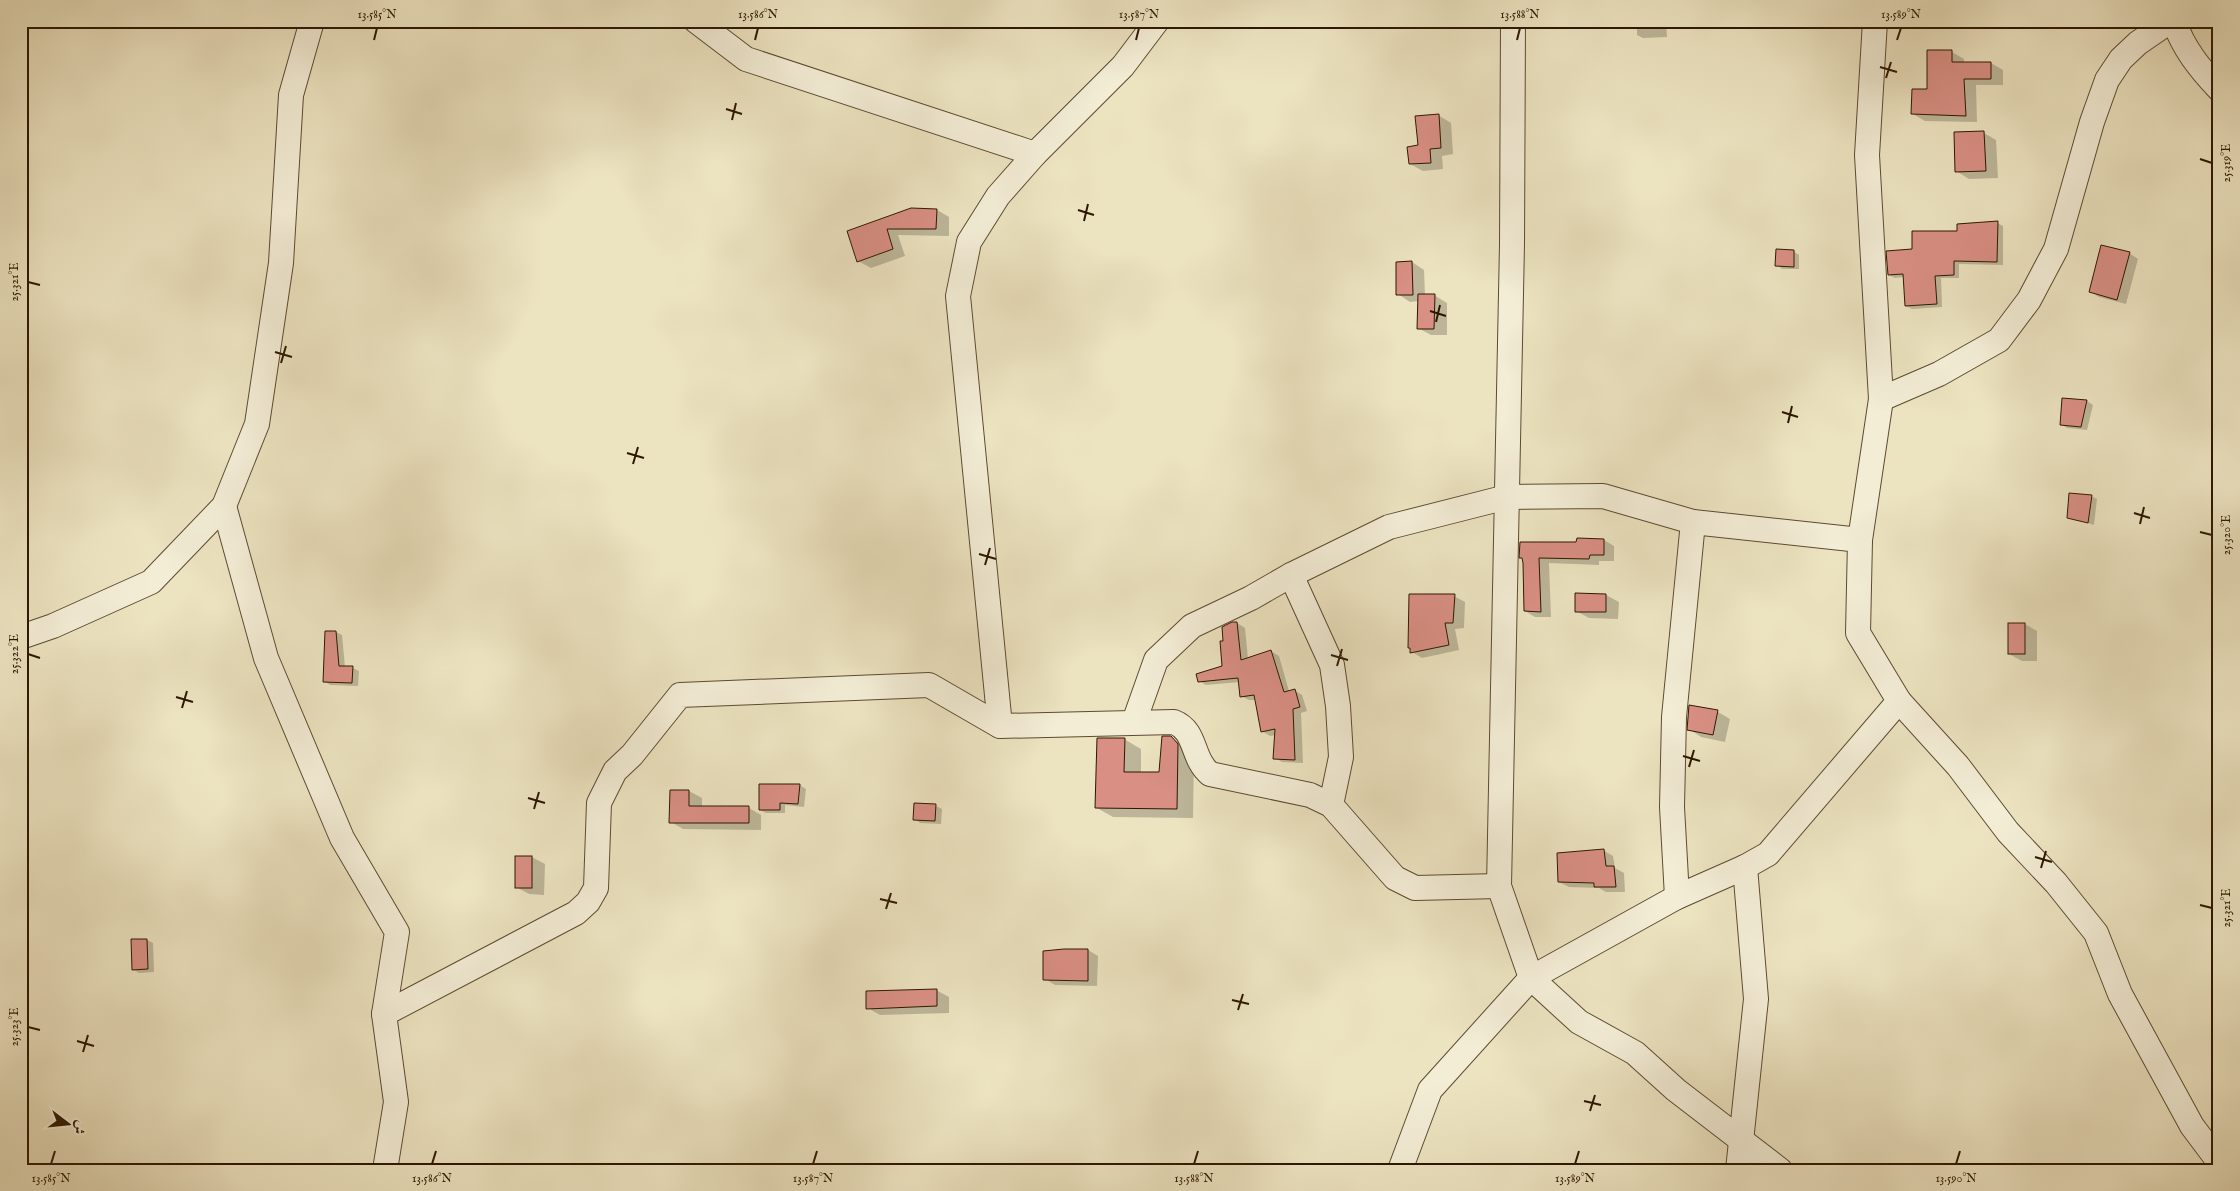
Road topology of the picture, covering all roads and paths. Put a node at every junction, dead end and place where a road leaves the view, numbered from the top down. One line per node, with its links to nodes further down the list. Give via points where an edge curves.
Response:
1 (312, 21): 12 (street, via 291,96 281,263 256,424)
2 (696, 21): 9 (street, via 746,58)
3 (1157, 21): 9 (street, via 1123,66)
4 (1513, 21): 11 (street)
5 (1875, 21): 10 (street, via 1867,155)
6 (2170, 21): 10 (street, via 2138,43 2121,59 2107,80 2056,249 2029,300 1999,340 1939,374)
7 (2174, 21): 8 (street, via 2199,69)
8 (2219, 89)
9 (1035, 154): 19 (street, via 998,196 969,242 958,296)
10 (1881, 399): 14 (street)
11 (1507, 497): 13 (street, via 1603,496); 15 (street, via 1389,527); 22 (street)
12 (224, 506): 16 (street, via 151,582 54,626); 25 (street, via 266,658 342,838 397,932)
13 (1693, 522): 14 (street); 23 (street, via 1674,717 1672,807)
14 (1860, 540): 17 (street, via 1858,633)
15 (1291, 575): 18 (street, via 1192,626 1156,660); 20 (street, via 1332,665 1341,757)
16 (21, 637)
17 (1899, 701): 21 (street, via 1768,854); 27 (street, via 1958,766 2008,832 2056,883 2096,933 2120,994 2192,1126)
18 (1134, 722): 19 (street); 20 (street, via 1181,724 1189,733 1202,768 1210,774 1310,795)
19 (1000, 726): 25 (street, via 929,685 680,695 632,756 615,771 599,802 596,888 588,902 576,912)
20 (1331, 805): 22 (street, via 1395,878 1415,888)
21 (1745, 868): 23 (street); 26 (street, via 1756,999)
22 (1499, 886): 24 (street)
23 (1677, 897): 24 (street)
24 (1531, 978): 26 (street, via 1579,1022 1635,1053); 29 (street, via 1430,1090)
25 (384, 1014): 28 (street, via 396,1102)
26 (1742, 1142): 30 (street); 31 (street)
27 (2219, 1162)
28 (385, 1170)
29 (1400, 1170)
30 (1738, 1170)
31 (1780, 1170)

